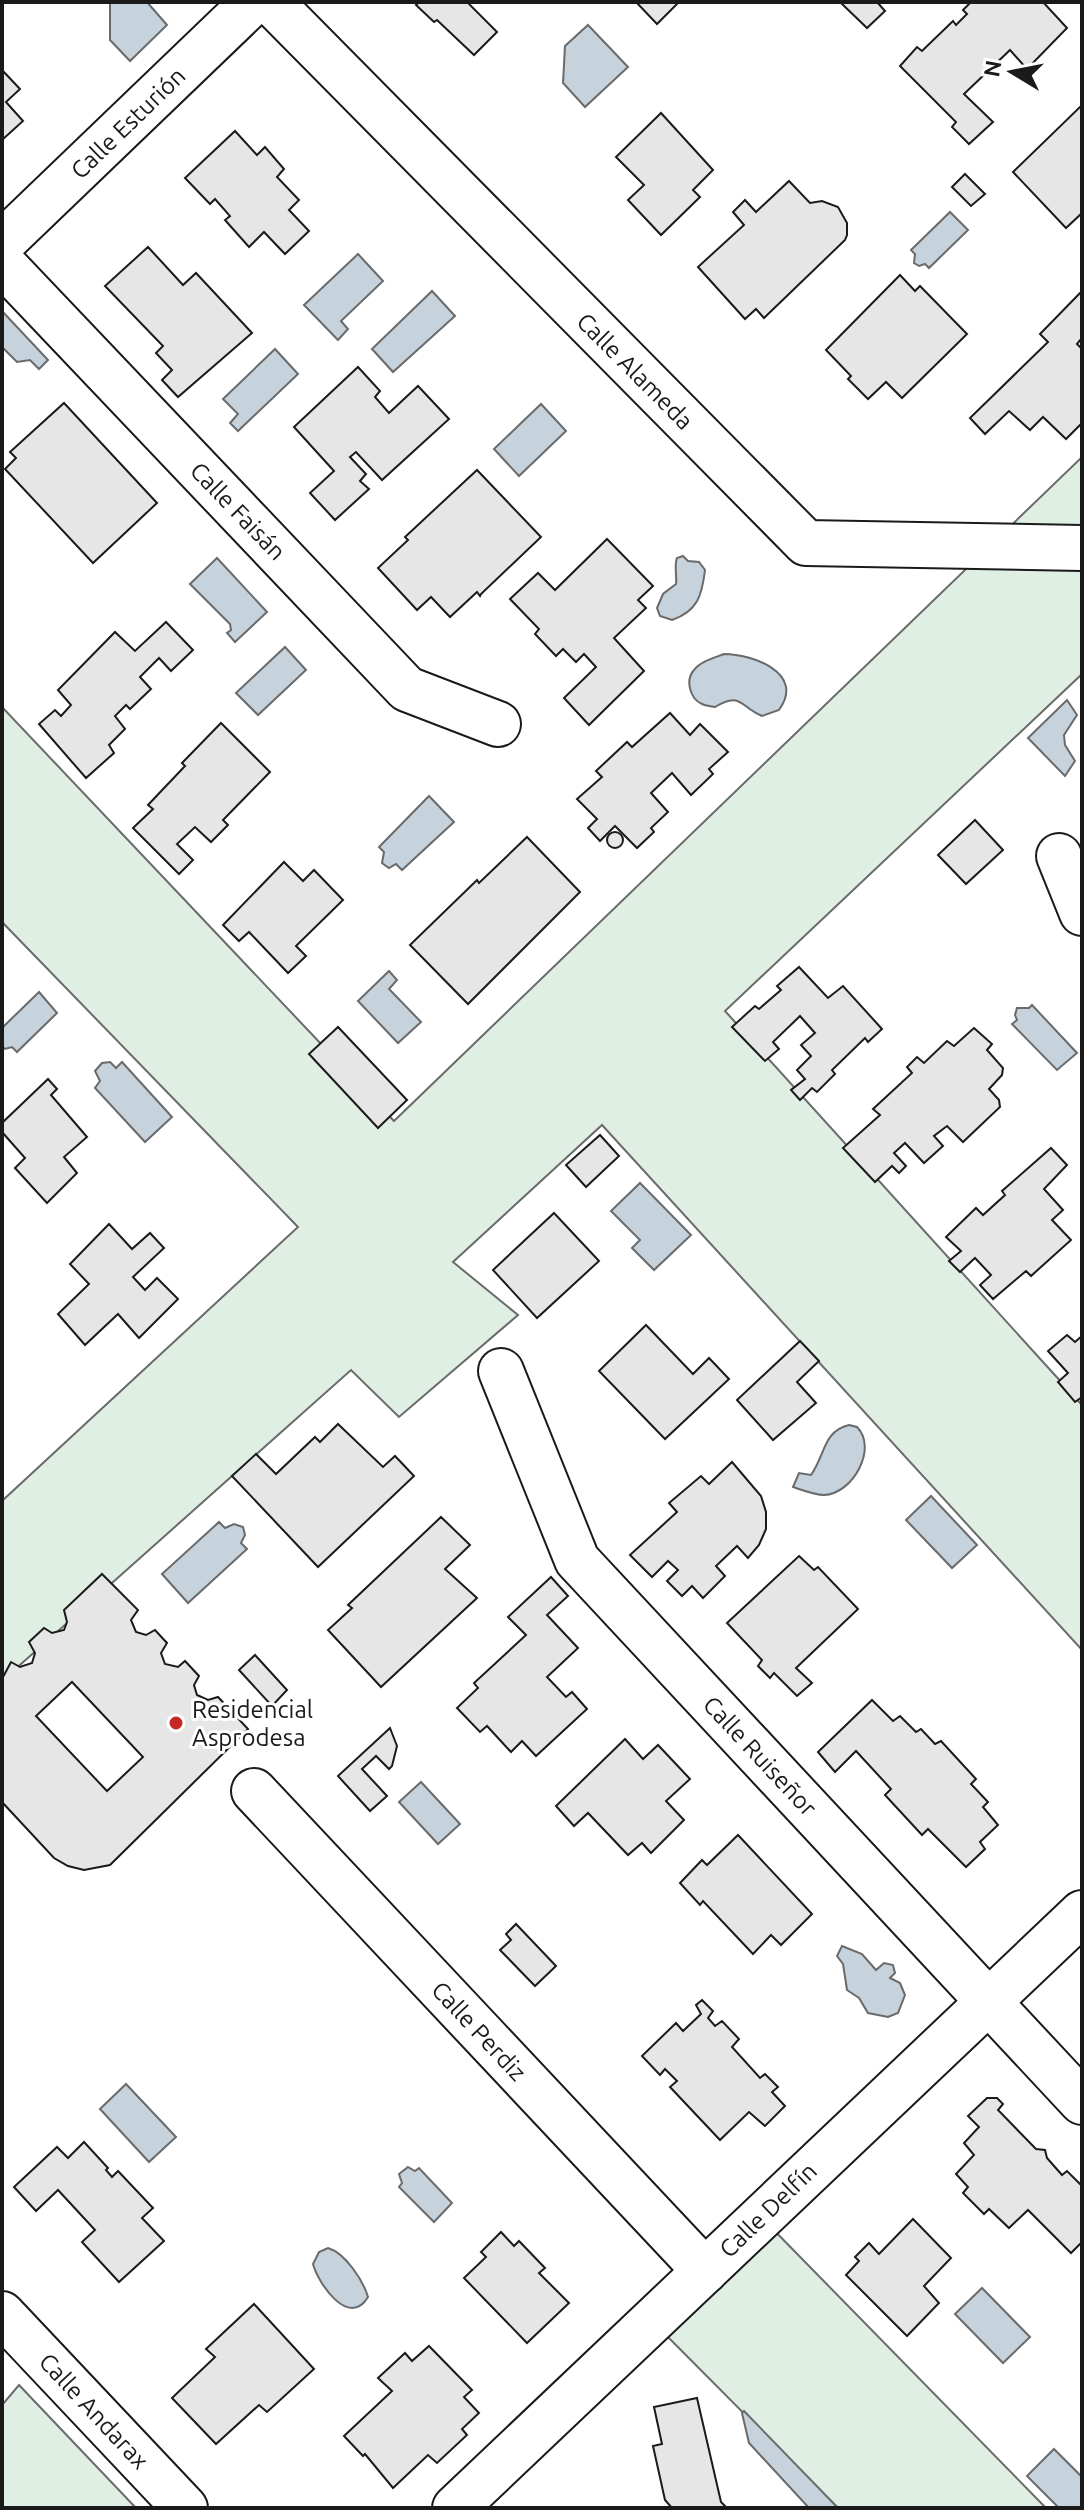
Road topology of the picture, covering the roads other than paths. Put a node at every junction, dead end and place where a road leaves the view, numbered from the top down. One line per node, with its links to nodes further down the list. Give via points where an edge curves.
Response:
1 (253, 2): 3 (street, Calle Esturión)
2 (271, 2): 5 (street, Calle Alameda, via 806,543)
3 (2, 243)
4 (2, 263): 6 (street, Calle Faisán, via 407,689)
5 (1082, 548)
6 (498, 724)
7 (1059, 856): 8 (street)
8 (1082, 913)
9 (501, 1371): 12 (street, Calle Ruiseñor, via 577,1560)
10 (254, 1791): 14 (street, Calle Perdiz)
11 (1082, 1913): 12 (street, Calle Delfín)
12 (988, 2001): 13 (street, Calle Ruiseñor); 14 (street, Calle Delfín)
13 (1082, 2102)
14 (705, 2271): 17 (street, Calle Delfín)
15 (2, 2314): 16 (street, Calle Andarax)
16 (185, 2508)
17 (455, 2508)

